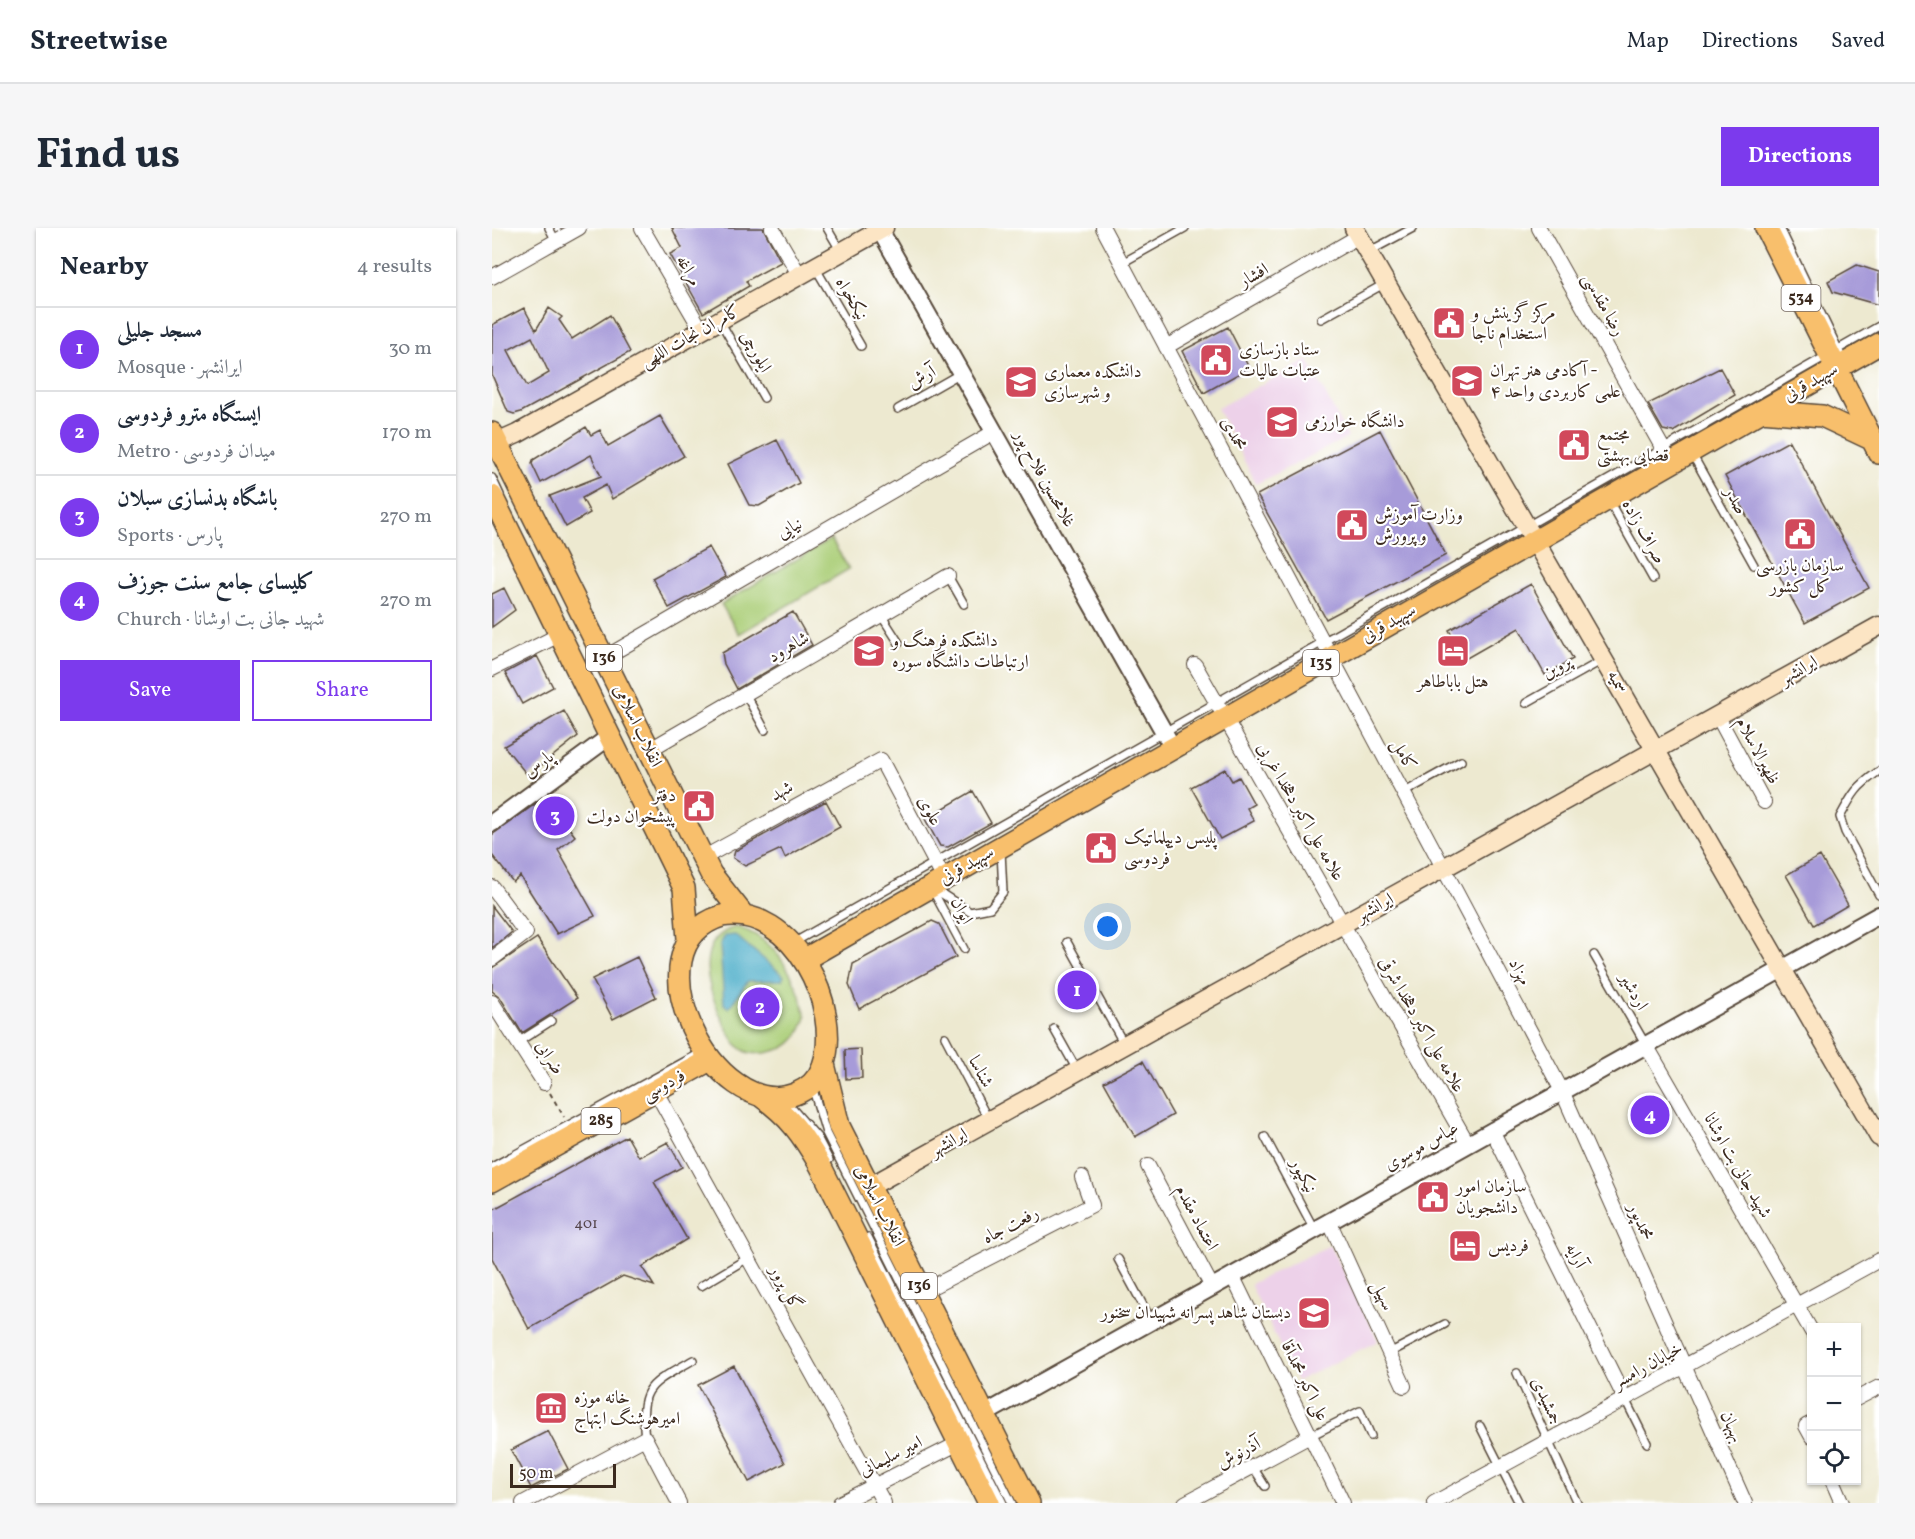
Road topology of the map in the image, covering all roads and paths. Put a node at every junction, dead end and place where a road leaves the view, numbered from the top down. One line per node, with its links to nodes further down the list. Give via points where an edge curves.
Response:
1 (549, 228): 14 (lane)
2 (579, 228): 14 (street)
3 (642, 228): 24 (street, مراغه)
4 (772, 228): 18 (street)
5 (827, 228): 15 (lane)
6 (1103, 228): 17 (street, محمدی)
7 (1185, 228): 17 (lane)
8 (1413, 228): 16 (lane)
9 (1539, 228): 37 (street, رضا مقدسی)
10 (1766, 228): 28 (main road, 534)
11 (1780, 228): 28 (lane)
12 (882, 229): 15 (main road, کامران نجات اللهی); 29 (street, غلامحسین فلاح‌ پور)
13 (1357, 232): 16 (main road, سمیه); 27 (street, افشار)
14 (556, 241): 19 (street)
15 (842, 252): 18 (main road, کامران نجات اللهی)
16 (1368, 252): 20 (main road, سمیه)
17 (1122, 263): 27 (street, محمدی)
18 (807, 272): 22 (main road, کامران نجات اللهی); 26 (lane, نیکخواه)
19 (492, 277)
20 (1386, 283): 21 (lane); 42 (main road, سمیه)
21 (1321, 320)
22 (720, 321): 24 (main road, کامران نجات اللهی); 30 (lane, ایلورچی)
23 (1879, 326): 28 (lane)
24 (702, 331): 34 (main road, کامران نجات اللهی, via 517,434)
25 (1879, 344): 28 (main road, سپهبد قرنی / 135)
26 (861, 346)
27 (1166, 347): 51 (street, محمدی)
28 (1840, 361): 32 (main road, سپهبد قرنی / 135); 35 (main road, 534); 37 (lane)
29 (961, 373): 31 (lane, آرش); 33 (street, غلامحسین فلاح‌ پور)
30 (764, 398)
31 (898, 409)
32 (1761, 411): 35 (main road, via 1822,416); 36 (main road, سپهبد قرنی / 135)
33 (994, 432): 52 (street, نیایی); 62 (street, غلامحسین فلاح‌ پور)
34 (494, 440): 38 (lane); 52 (main road, انقلاب اسلامی / 136)
35 (1876, 446)
36 (1691, 452): 37 (main road, سپهبد قرنی / 135); 43 (lane, صدر)
37 (1667, 455): 41 (main road, سپهبد قرنی / 135); 42 (lane)
38 (500, 473)
39 (492, 478): 70 (lane)
40 (492, 496): 49 (main road, انقلاب اسلامی / 136)
41 (1608, 499): 42 (main road, سپهبد قرنی / 135); 45 (lane, صراف زاده)
42 (1531, 533): 51 (main road, سپهبد قرنی / 135); 53 (main road, سمیه)
43 (1754, 565)
44 (948, 576): 46 (lane); 47 (street, شاهرود)
45 (1653, 579)
46 (964, 604)
47 (881, 615): 50 (lane); 56 (street, شاهرود)
48 (1879, 626): 59 (main road, ایرانشهر)
49 (559, 635): 55 (street); 61 (main road, انقلاب اسلامی / 136)
50 (898, 643)
51 (1327, 649): 58 (main road, سپهبد قرنی / 135); 68 (street, کامل)
52 (604, 658): 63 (main road, انقلاب اسلامی / 136)
53 (1604, 659): 57 (lane, پروین); 64 (main road, سمیه)
54 (1195, 665): 58 (street, علامه علی اکبر دهخدا غربی)
55 (492, 669)
56 (746, 695): 60 (lane); 63 (street, شاهرود)
57 (1526, 703)
58 (1221, 710): 62 (main road, سپهبد قرنی / 135); 80 (street, علامه علی اکبر دهخدا غربی)
59 (1718, 717): 64 (main road, ایرانشهر); 69 (street, ظهیرالاسلام)
60 (765, 730)
61 (609, 737): 71 (street, پارس); 74 (main road, انقلاب اسلامی / 136)
62 (1168, 740): 72 (main road, سپهبد قرنی / 135); 75 (lane)
63 (649, 750): 74 (main road, انقلاب اسلامی / 136)
64 (1657, 752): 73 (main road, ایرانشهر); 87 (main road, سمیه)
65 (881, 760): 74 (street, شهد); 75 (street, علوی)
66 (1461, 761): 68 (lane)
67 (1879, 771): 77 (lane, via 1854,789 1840,817)
68 (1403, 793): 73 (street, کامل)
69 (1764, 802)
70 (660, 818)
71 (492, 824)
72 (1000, 847): 75 (main road, سپهبد قرنی / 135); 75 (lane, via 1004,892 990,908 970,912)
73 (1444, 870): 80 (main road, ایرانشهر); 101 (street, مهزاد)
74 (696, 871): 79 (main road, انقلاب اسلامی / 136); 81 (main road, انقلاب اسلامی / 136)
75 (937, 876): 83 (lane, ایوان); 84 (main road, سپهبد قرنی / 135)
76 (492, 887): 86 (street, via 526,933)
77 (1879, 895)
78 (1879, 915): 87 (street, عباس موسوی)
79 (744, 916): 81 (main road, via 713,918); 84 (main road, via 768,927)
80 (1344, 925): 94 (main road, ایرانشهر); 109 (street, علامه علی اکبر دهخدا شرقی)
81 (688, 939): 95 (main road, via 680,964 681,992 693,1029)
82 (1067, 942): 94 (lane)
83 (964, 949)
84 (798, 951): 96 (main road, via 815,977 824,1010)
85 (1594, 955): 93 (lane, اردشیر)
86 (492, 959)
87 (1782, 969): 93 (street, عباس موسوی); 108 (main road, سمیه)
88 (492, 1002): 92 (street, ضرابی)
89 (551, 1021): 92 (lane)
90 (1054, 1029): 97 (lane)
91 (945, 1037): 104 (lane, شناسا)
92 (518, 1042): 98 (street, ضرابی)
93 (1646, 1045): 101 (street, عباس موسوی); 125 (street, شهید جانی بت اوشانا)
94 (1125, 1046): 97 (main road, ایرانشهر)
95 (707, 1055): 100 (main road, فردوسی / 285); 102 (main road, via 730,1079); 105 (lane, فردوسی)
96 (824, 1064): 99 (main road); 115 (main road, انقلاب اسلامی / 136, via 839,1126)
97 (1078, 1072): 104 (main road, ایرانشهر)
98 (544, 1083): 105 (path, ضرابی)
99 (812, 1084): 103 (main road); 157 (lane, via 826,1133)
100 (656, 1090): 114 (main road, فردوسی / 285); 118 (street, گل پرور)
101 (1562, 1091): 106 (street, عباس موسوی); 131 (street, محمدپور)
102 (755, 1093): 103 (main road); 143 (main road, انقلاب اسلامی / 136, via 784,1113 802,1133)
103 (783, 1097): 112 (lane, via 817,1137)
104 (989, 1121): 115 (main road, ایرانشهر)
105 (569, 1125): 111 (lane, فردوسی)
106 (1492, 1130): 109 (street, عباس موسوی); 136 (street, آرایه)
107 (1265, 1137): 116 (lane, نیکپور)
108 (1879, 1137)
109 (1468, 1144): 116 (street, عباس موسوی)
110 (1148, 1166): 123 (street, اعتماد مقدم)
111 (492, 1167)
112 (833, 1169)
113 (1082, 1177): 124 (street, رفعت جاه, via 1092,1204)
114 (492, 1181)
115 (869, 1187): 124 (main road, انقلاب اسلامی / 136)
116 (1321, 1225): 121 (street, عباس موسوی); 129 (street, سهیل)
117 (865, 1231): 156 (lane)
118 (748, 1258): 122 (lane); 147 (street, گل پرور)
119 (1118, 1259): 126 (lane)
120 (1879, 1260): 125 (street, خیابان رامسر)
121 (1232, 1275): 123 (street, عباس موسوی); 139 (street, علی اکبر محمدآقا)
122 (701, 1286)
123 (1212, 1287): 126 (street, عباس موسوی)
124 (922, 1292): 137 (main road, انقلاب اسلامی / 136)
125 (1796, 1305): 128 (street); 131 (street, خیابان رامسر)
126 (1151, 1320): 137 (street, عباس موسوی)
127 (1445, 1324): 129 (lane)
128 (1807, 1324)
129 (1389, 1353): 133 (street, سهیل)
130 (693, 1360): 141 (lane, via 657,1381 646,1396 642,1408)
131 (1684, 1366): 136 (street, خیابان رامسر); 164 (street, بهبهان)
132 (1517, 1373): 142 (lane, جمشیدی)
133 (1404, 1386)
134 (1879, 1387): 135 (street)
135 (1861, 1397)
136 (1625, 1399): 142 (street, خیابان رامسر); 144 (lane)
137 (984, 1415): 158 (main road, انقلاب اسلامی / 136)
138 (1480, 1426): 145 (lane)
139 (1310, 1436): 140 (lane, via 1360,1411); 146 (street, آذرنوش); 160 (street, علی اکبر محمدآقا)
140 (1371, 1436)
141 (645, 1438): 151 (street); 152 (street)
142 (1548, 1441): 145 (street, خیابان رامسر); 163 (lane, جمشیدی)
143 (959, 1443): 147 (street, امیر سلیمانی); 155 (main road, انقلاب اسلامی / 136)
144 (1647, 1443)
145 (1501, 1466): 150 (street, خیابان رامسر); 162 (lane)
146 (1253, 1467): 149 (lane); 159 (street, آذرنوش)
147 (874, 1485): 153 (street, امیر سلیمانی); 154 (street, گل پرور)
148 (1834, 1485): 165 (street)
149 (1265, 1486)
150 (1453, 1498): 161 (street, خیابان رامسر)
151 (523, 1503)
152 (679, 1503)
153 (840, 1503)
154 (884, 1503)
155 (989, 1503)
156 (1002, 1503)
157 (1012, 1503)
158 (1029, 1503)
159 (1185, 1503)
160 (1342, 1503)
161 (1434, 1503)
162 (1519, 1503)
163 (1577, 1503)
164 (1745, 1503)
165 (1842, 1503)

